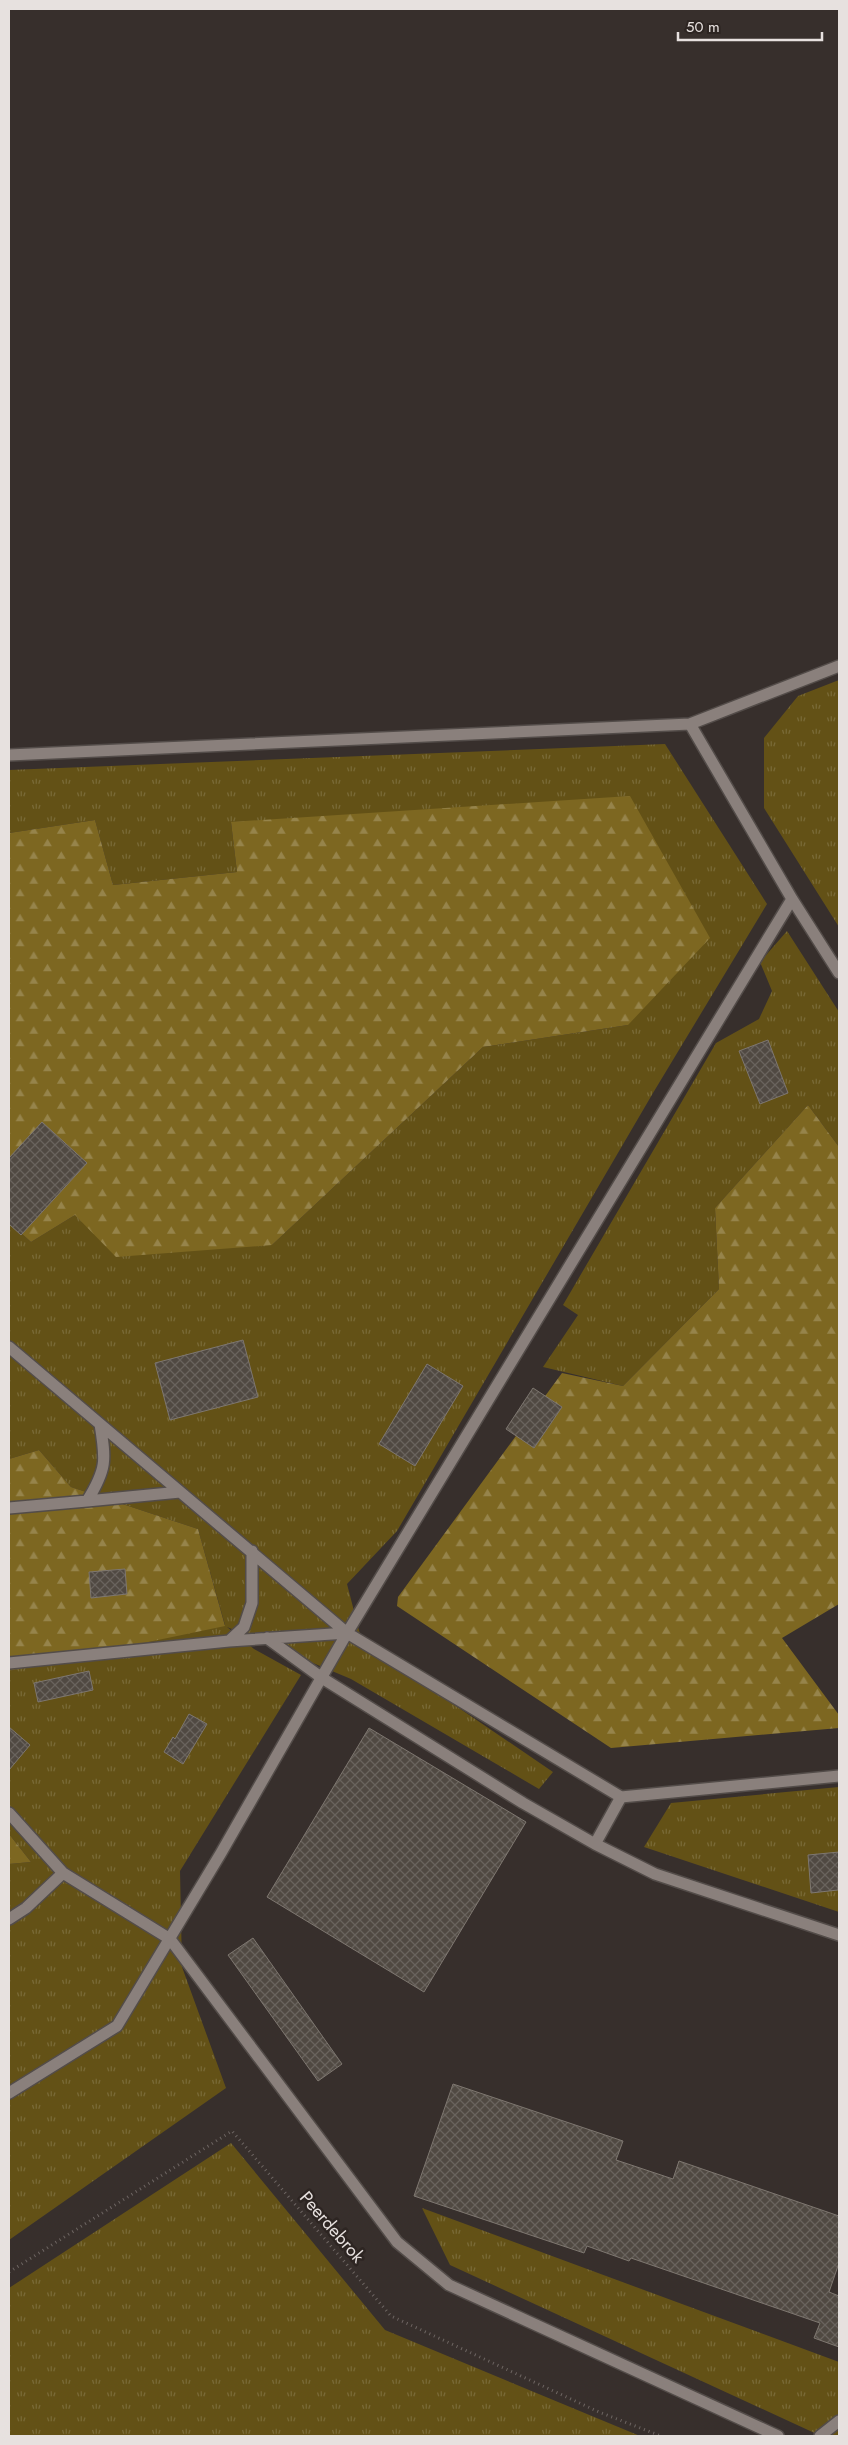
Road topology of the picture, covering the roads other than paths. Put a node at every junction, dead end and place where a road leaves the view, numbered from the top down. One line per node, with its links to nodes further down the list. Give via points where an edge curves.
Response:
1 (839, 666): 2 (lane)
2 (690, 724): 3 (lane); 4 (lane)
3 (9, 755)
4 (792, 899): 5 (lane); 12 (lane)
5 (839, 972)
6 (9, 1347): 7 (lane)
7 (100, 1424): 8 (lane); 9 (lane, via 105,1455 102,1478)
8 (180, 1492): 9 (lane); 11 (lane)
9 (87, 1501): 10 (lane)
10 (9, 1508)
11 (252, 1551): 12 (lane); 14 (lane, via 252,1603 244,1626)
12 (348, 1633): 13 (lane); 16 (lane); 18 (lane)
13 (267, 1638): 14 (lane); 16 (lane)
14 (229, 1641): 15 (lane)
15 (9, 1663)
16 (322, 1678): 20 (lane); 24 (lane)
17 (839, 1776): 18 (lane)
18 (621, 1798): 20 (lane)
19 (9, 1813): 21 (lane)
20 (595, 1844): 23 (lane, via 655,1874)
21 (63, 1873): 22 (lane, via 26,1908); 24 (lane)
22 (9, 1919)
23 (839, 1934)
24 (170, 1939): 25 (lane, via 117,2026); 27 (lane, via 398,2242 449,2285)
25 (9, 2093)
26 (839, 2422): 28 (lane)
27 (778, 2436)
28 (820, 2436)

